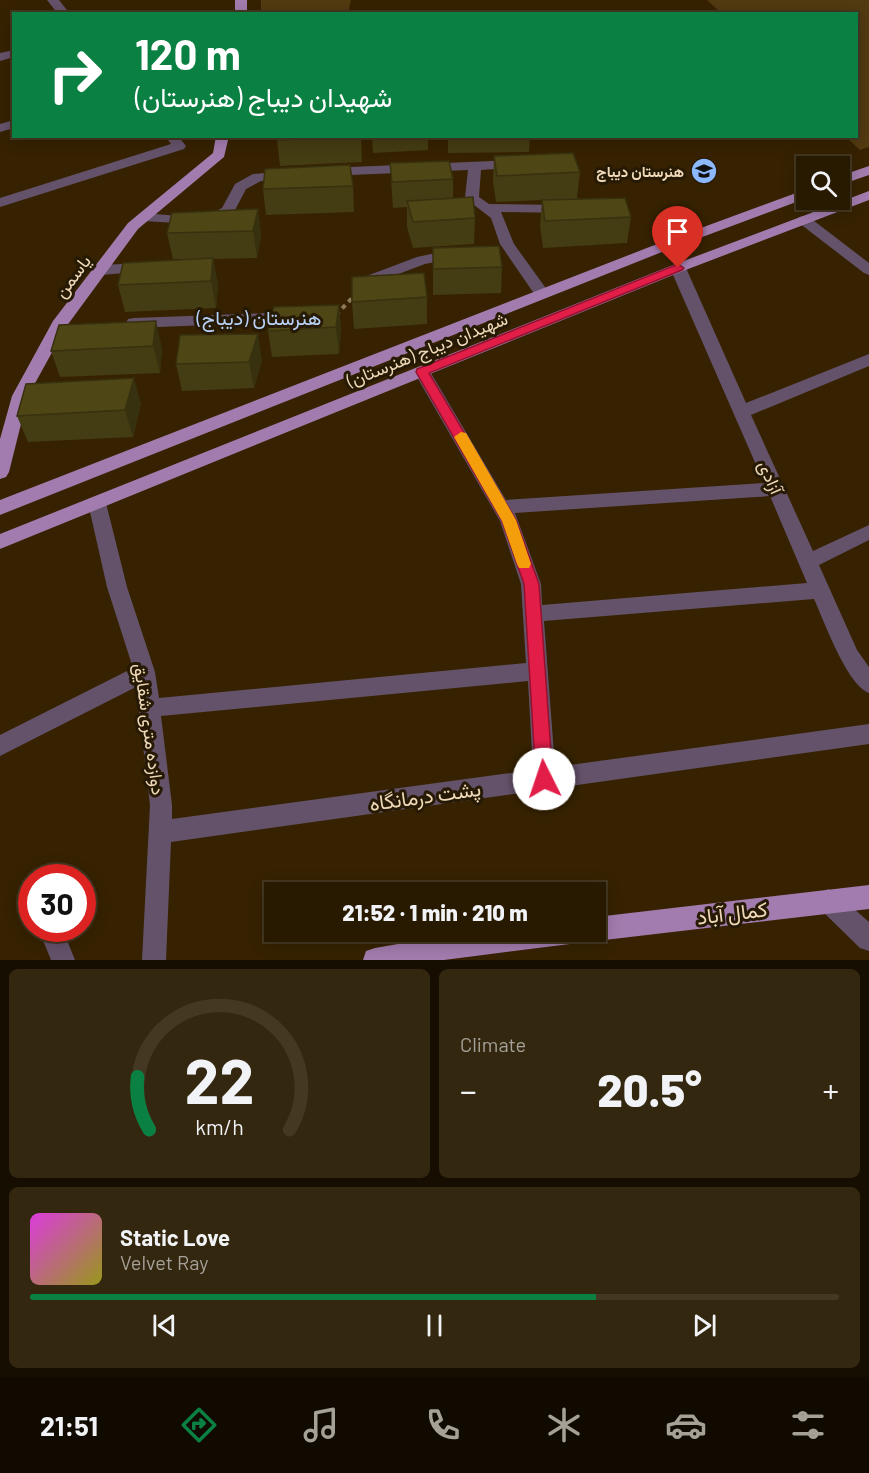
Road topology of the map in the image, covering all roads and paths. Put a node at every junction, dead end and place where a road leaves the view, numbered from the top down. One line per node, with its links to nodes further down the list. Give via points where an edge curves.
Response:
1 (53, 0): 2 (street)
2 (63, 12)
3 (173, 138): 11 (street, via 179,146)
4 (223, 138): 14 (main road, یاسمن, via 219,154)
5 (530, 163): 6 (street)
6 (475, 165): 12 (street, via 472,198); 14 (street, via 258,177 240,187 228,211 204,222)
7 (869, 170): 8 (main road)
8 (850, 177)
9 (869, 195): 15 (main road, شهیدان دیباج (هنرستان))
10 (796, 197): 16 (main road, شهیدان دیباج (هنرستان))
11 (0, 203)
12 (486, 208): 13 (street); 23 (street, via 497,216 502,245)
13 (577, 209)
14 (144, 217): 20 (main road, یاسمن)
15 (804, 220): 19 (main road, شهیدان دیباج (هنرستان)); 21 (street)
16 (657, 249): 19 (main road); 23 (main road, شهیدان دیباج (هنرستان))
17 (475, 250): 22 (street, via 422,260)
18 (155, 268): 20 (street)
19 (678, 268): 29 (main road, شهیدان دیباج (هنرستان)); 32 (street, آزادی)
20 (100, 270): 26 (main road, یاسمن)
21 (869, 270)
22 (369, 280): 24 (path)
23 (542, 294): 37 (main road, شهیدان دیباج (هنرستان))
24 (336, 315): 25 (street)
25 (117, 323)
26 (59, 325): 27 (street); 31 (main road, یاسمن)
27 (82, 325)
28 (869, 360): 32 (street)
29 (422, 372): 35 (main road, شهیدان دیباج (هنرستان)); 36 (street)
30 (42, 394): 31 (street)
31 (20, 396): 33 (main road, یاسمن)
32 (742, 412): 34 (street, آزادی)
33 (0, 472)
34 (776, 489): 36 (street); 40 (street, آزادی)
35 (97, 503): 39 (main road, شهیدان دیباج (هنرستان)); 44 (street, دوازده متری شقایق, via 117,587)
36 (501, 507): 42 (street, via 531,584)
37 (0, 508)
38 (869, 532): 40 (street)
39 (0, 542)
40 (808, 562): 41 (street, آزادی)
41 (820, 590): 42 (street); 45 (street, آزادی, via 849,655)
42 (534, 614): 43 (street)
43 (538, 671): 46 (street); 49 (street)
44 (146, 672): 46 (street, دوازده متری شقایق); 48 (street)
45 (869, 684)
46 (150, 708): 50 (street, دوازده متری شقایق, via 161,805)
47 (869, 734): 49 (street, پشت درمانگاه)
48 (0, 746)
49 (544, 779): 50 (street, پشت درمانگاه)
50 (160, 832): 59 (street, دوازده متری شقایق)
51 (869, 897): 52 (main road, کمال آباد)
52 (828, 901): 53 (main road, کمال آباد); 54 (street)
53 (606, 927)
54 (869, 939)
55 (56, 942): 58 (street)
56 (522, 942): 57 (main road)
57 (473, 952): 60 (main road)
58 (63, 960)
59 (153, 960)
60 (375, 960)

